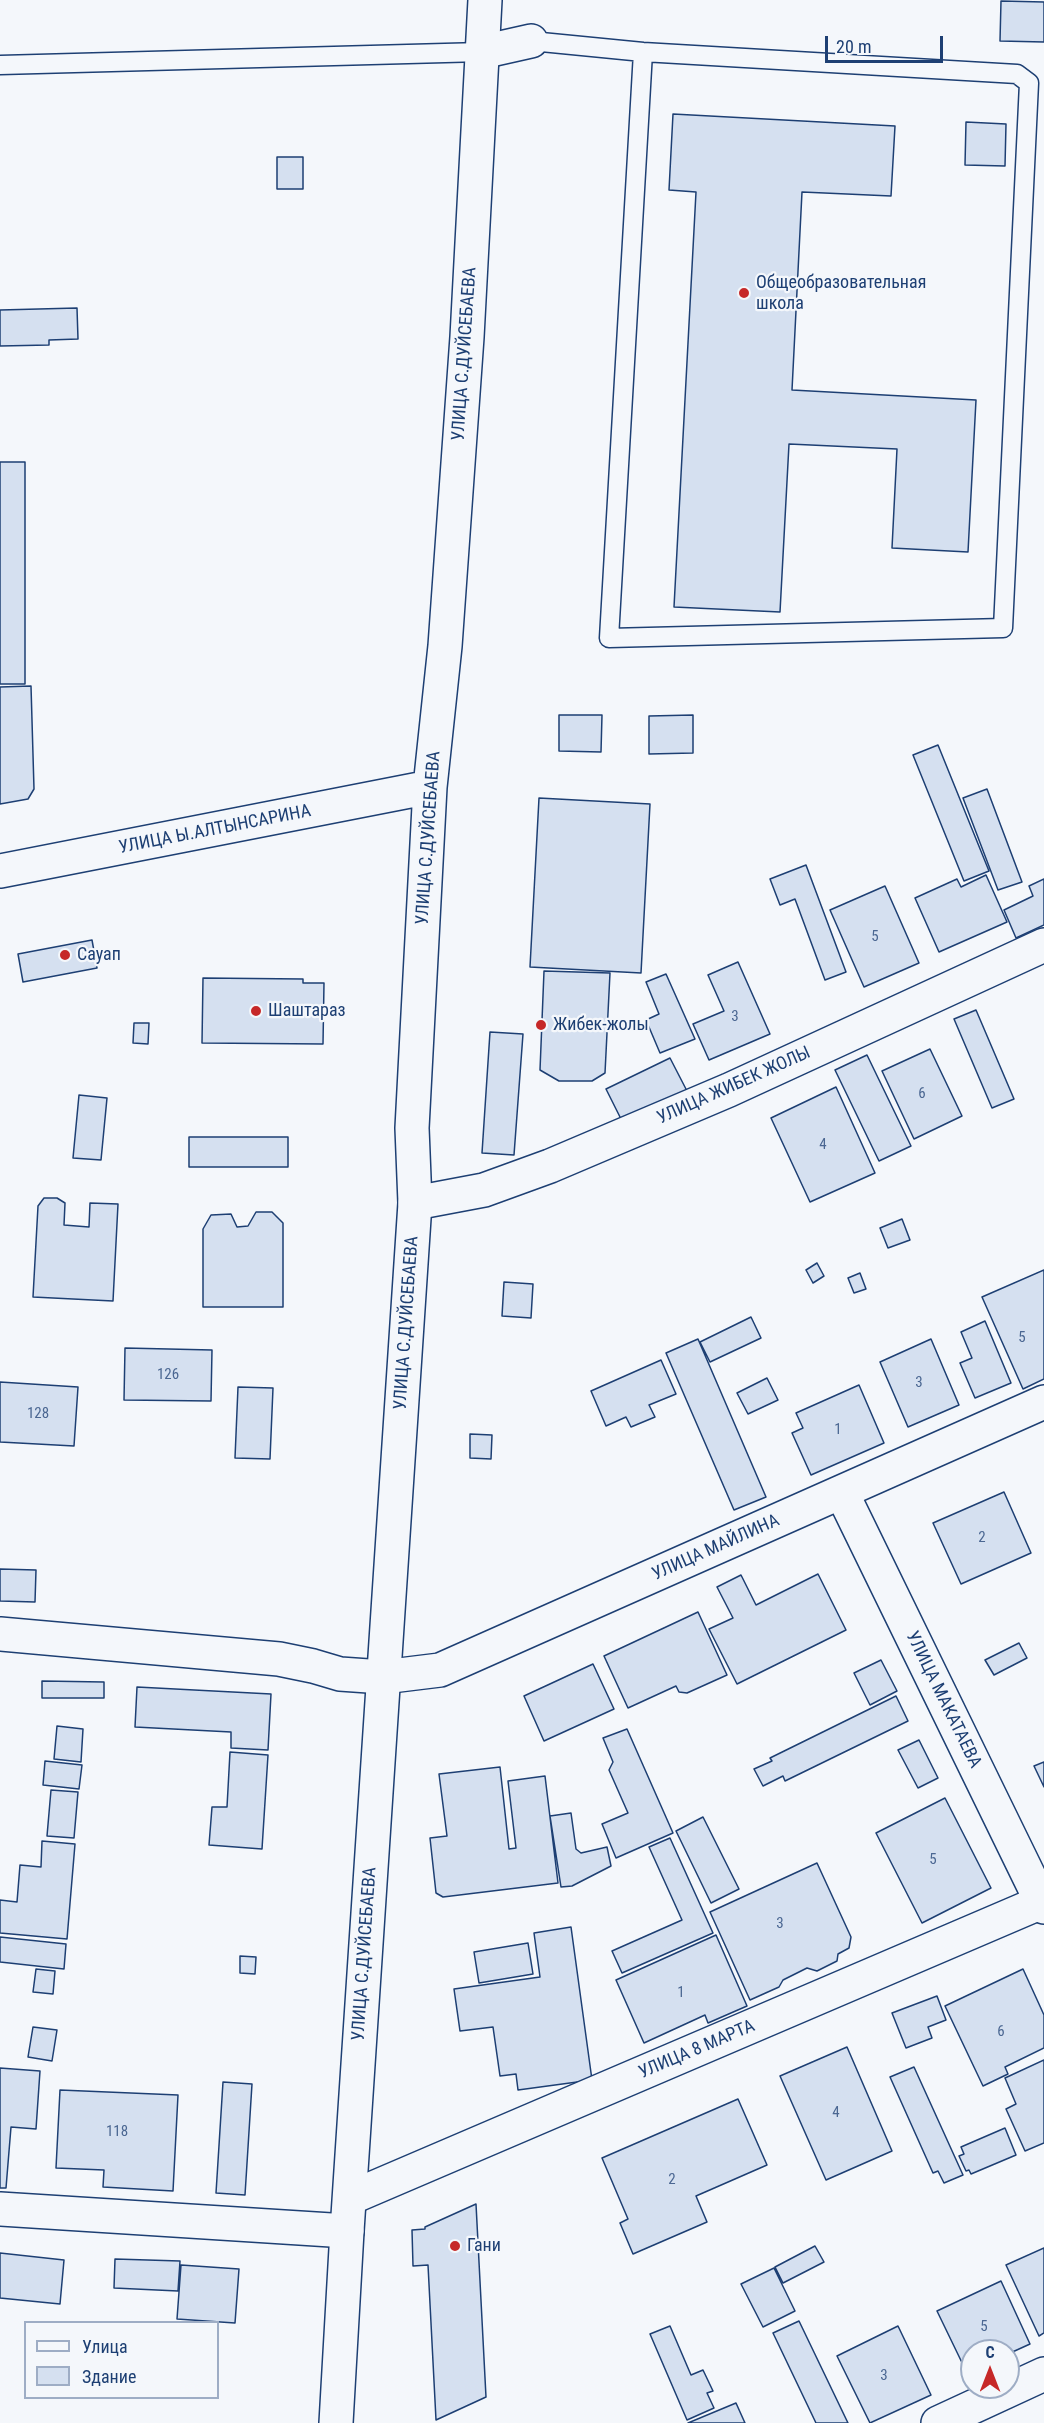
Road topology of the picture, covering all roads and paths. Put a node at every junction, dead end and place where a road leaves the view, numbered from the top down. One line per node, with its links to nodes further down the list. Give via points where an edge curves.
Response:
1 (485, 0): 3 (street, УЛИЦА С.ДУЙСЕБАЕВА)
2 (531, 41): 3 (street); 4 (lane)
3 (482, 52): 5 (lane); 6 (street, УЛИЦА С.ДУЙСЕБАЕВА, via 445,646)
4 (643, 52): 4 (lane, via 1017,74 1029,83 1003,628 609,639)
5 (0, 65)
6 (430, 788): 7 (street, УЛИЦА Ы.АЛТЫНСАРИНА); 9 (street, УЛИЦА С.ДУЙСЕБАЕВА, via 412,1128)
7 (0, 871)
8 (1044, 945): 9 (street, УЛИЦА ЖИБЕК ЖОЛЫ, via 729,1090 550,1166 484,1190)
9 (415, 1203): 13 (street, УЛИЦА С.ДУЙСЕБАЕВА)
10 (1044, 1402): 11 (street, УЛИЦА МАЙЛИНА)
11 (842, 1493): 13 (street, УЛИЦА МАЙЛИНА, via 440,1670); 14 (street, УЛИЦА МАКАТАЕВА)
12 (0, 1634): 13 (street, via 279,1659 340,1674)
13 (383, 1677): 15 (street, УЛИЦА С.ДУЙСЕБАЕВА)
14 (1043, 1903): 15 (street, УЛИЦА 8 МАРТА)
15 (350, 2199): 17 (street, УЛИЦА С.ДУЙСЕБАЕВА)
16 (0, 2209): 17 (street)
17 (346, 2231): 19 (street, УЛИЦА С.ДУЙСЕБАЕВА)
18 (1044, 2374): 20 (street)
19 (336, 2423)
20 (938, 2423)

